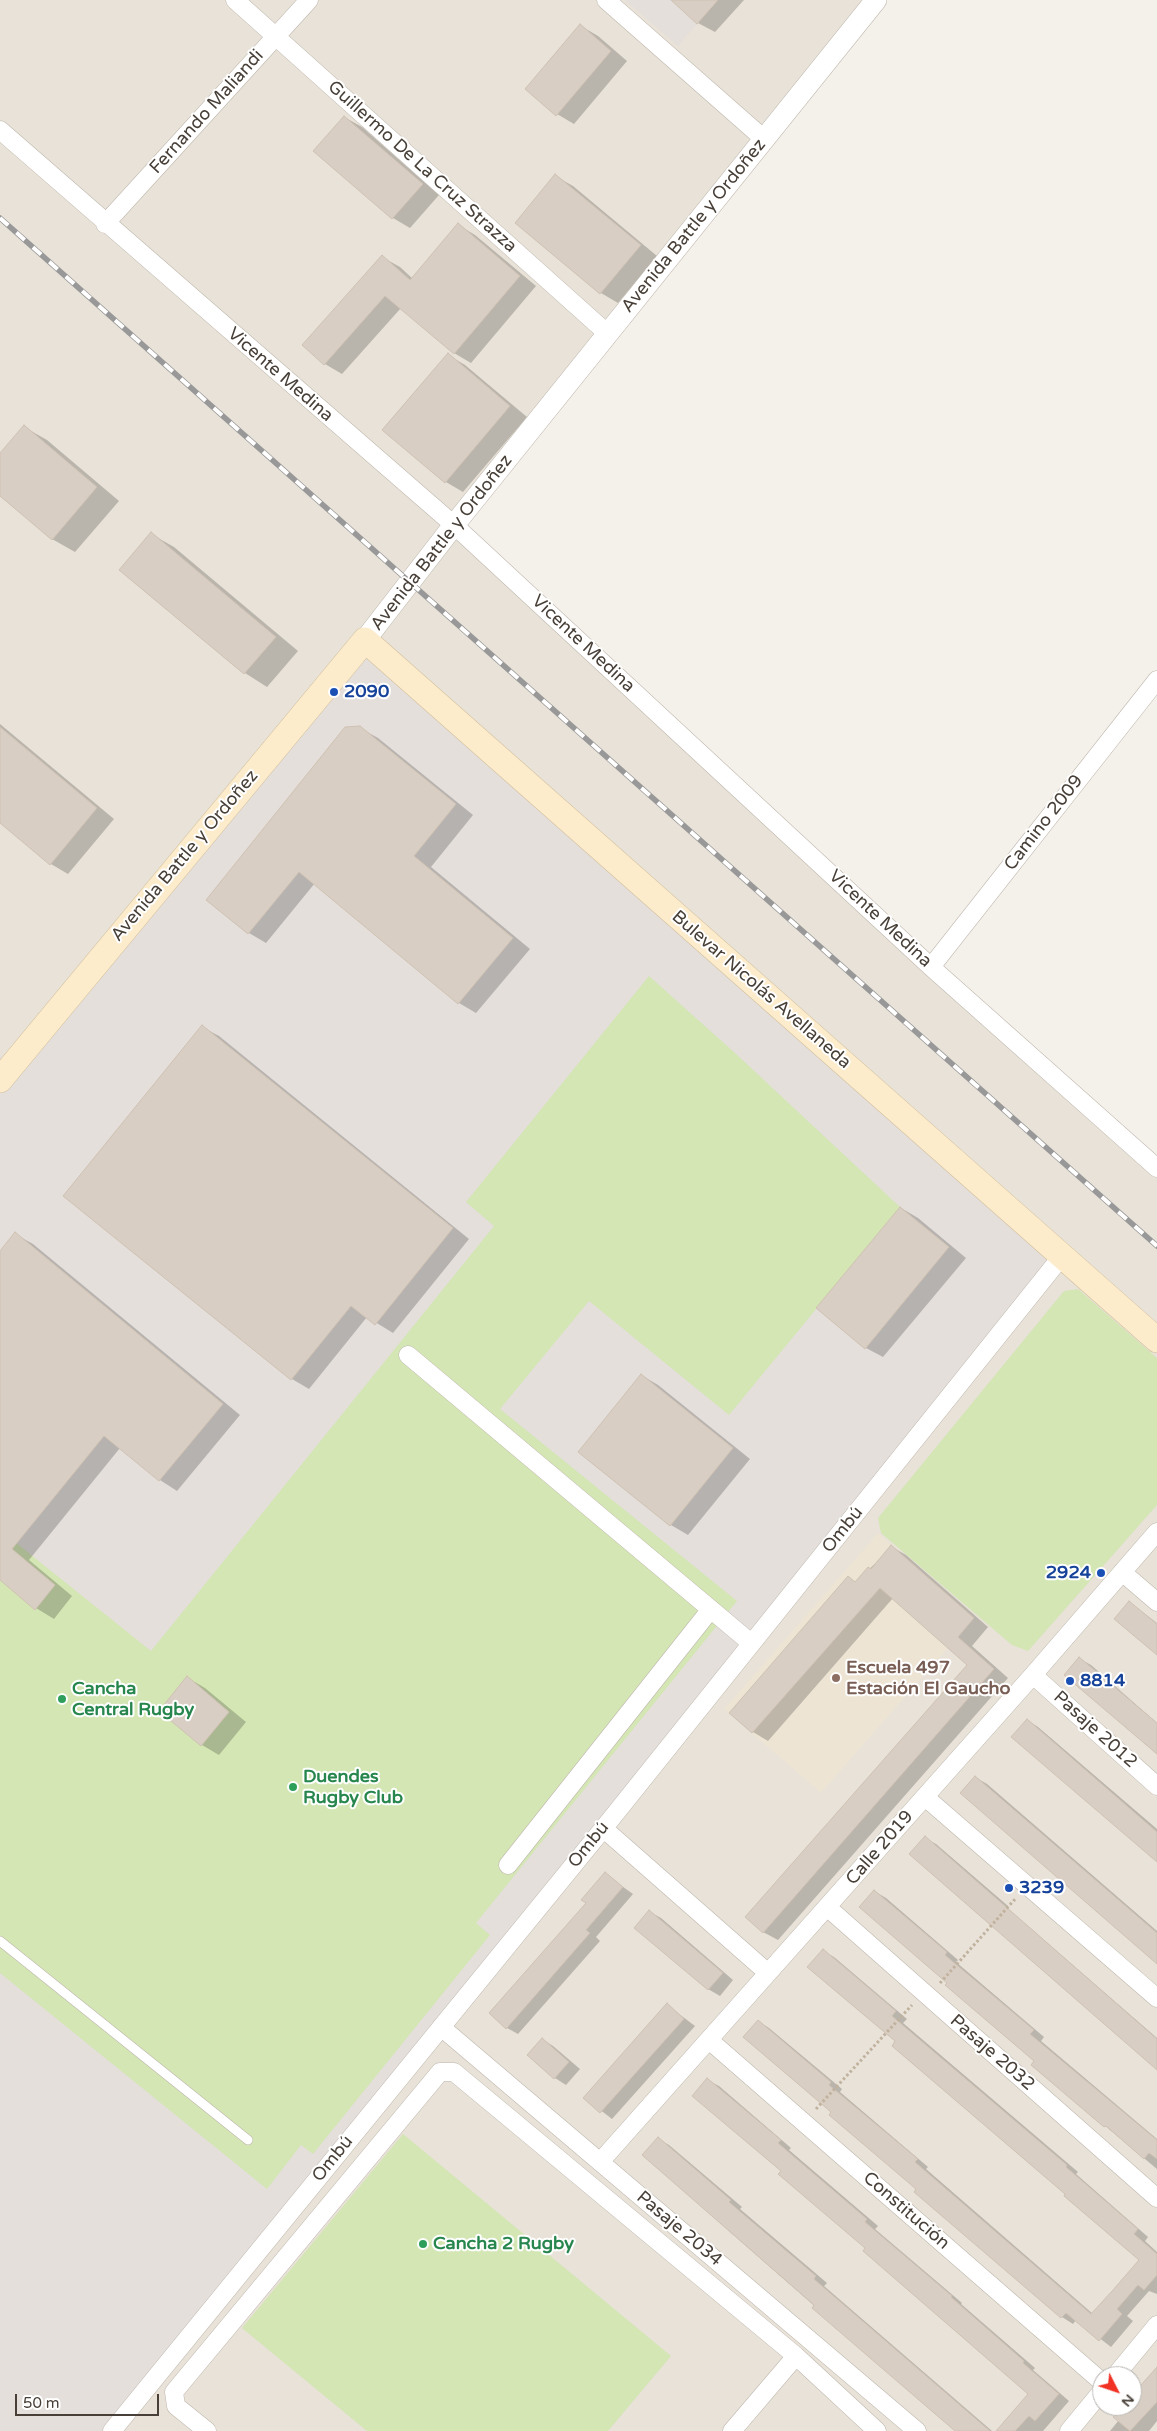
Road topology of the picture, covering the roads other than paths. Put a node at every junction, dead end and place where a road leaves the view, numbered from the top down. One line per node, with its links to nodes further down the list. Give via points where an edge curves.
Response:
1 (235, 0): 5 (street, Guillermo De La Cruz Strazza)
2 (309, 0): 5 (street, Fernando Maliandi)
3 (606, 0): 7 (street)
4 (876, 0): 7 (street, Avenida Battle y Ordoñez)
5 (276, 36): 8 (street, Fernando Maliandi); 9 (street, Guillermo De La Cruz Strazza)
6 (0, 130): 8 (street, Vicente Medina)
7 (764, 139): 9 (street, Avenida Battle y Ordoñez)
8 (106, 224): 10 (street, Vicente Medina)
9 (608, 334): 10 (street, Avenida Battle y Ordoñez)
10 (454, 525): 11 (street, Avenida Battle y Ordoñez); 13 (street, Vicente Medina)
11 (365, 640): 14 (main road, Avenida Battle y Ordoñez); 16 (main road, Bulevar Nicolás Avellaneda)
12 (1157, 680): 13 (street, Camino 2009)
13 (931, 967): 15 (street, Vicente Medina)
14 (4, 1067)
15 (1157, 1168)
16 (1062, 1256): 17 (main road, Bulevar Nicolás Avellaneda); 23 (street, Ombú)
17 (1157, 1340)
18 (408, 1355): 22 (street)
19 (1157, 1532): 20 (street, Calle 2019)
20 (1122, 1572): 21 (street); 24 (street, Calle 2019)
21 (1157, 1602)
22 (711, 1609): 23 (street); 28 (street)
23 (751, 1643): 27 (street, Ombú)
24 (1033, 1675): 25 (street, Pasaje 2012); 26 (street, Calle 2019)
25 (1157, 1786)
26 (925, 1797): 29 (street, Calle 2019); 32 (street)
27 (603, 1828): 31 (street); 33 (street, Ombú)
28 (508, 1864)
29 (827, 1907): 31 (street, Calle 2019); 37 (street, Pasaje 2032)
30 (0, 1941): 35 (lane)
31 (768, 1973): 34 (street, Calle 2019)
32 (1157, 1998)
33 (441, 2027): 36 (street, Pasaje 2034); 43 (street, Ombú)
34 (709, 2040): 36 (street, Calle 2019); 41 (street, Constitución)
35 (248, 2140)
36 (600, 2162): 47 (street, Pasaje 2034)
37 (1157, 2198)
38 (1157, 2325): 40 (street)
39 (796, 2356): 44 (street, via 454,2072 440,2072 174,2392 176,2406); 45 (street); 46 (street)
40 (1123, 2366)
41 (1092, 2373)
42 (1092, 2403): 48 (street)
43 (112, 2431)
44 (207, 2431)
45 (732, 2431)
46 (877, 2431)
47 (917, 2431)
48 (1069, 2431)

